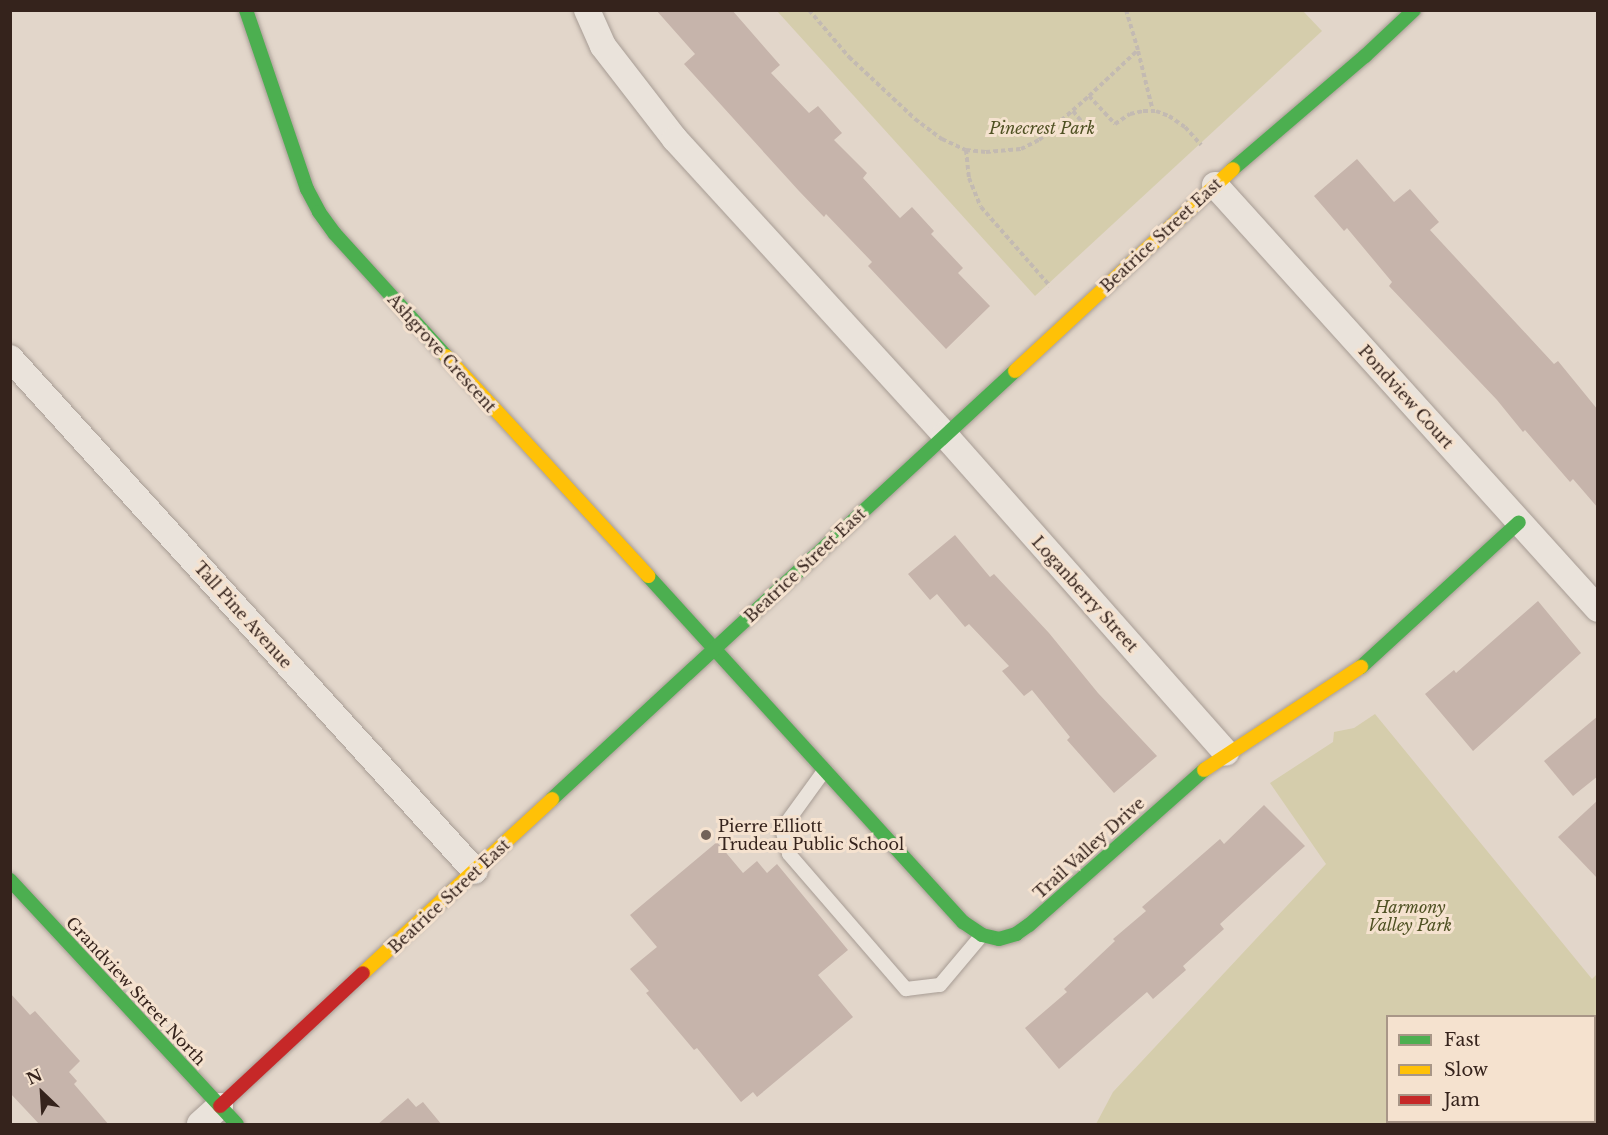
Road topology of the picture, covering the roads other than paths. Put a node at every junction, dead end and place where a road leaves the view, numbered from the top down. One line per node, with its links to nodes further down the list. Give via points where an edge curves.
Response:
1 (246, 10): 9 (street, Ashgrove Crescent, via 305,183 326,224 597,524)
2 (587, 10): 6 (street, via 603,46 675,139)
3 (1414, 10): 4 (street, Beatrice Street East)
4 (1215, 185): 6 (street, Beatrice Street East); 7 (street, Pondview Court)
5 (10, 358): 12 (street, Tall Pine Avenue)
6 (945, 435): 9 (street, Beatrice Street East); 10 (street, Loganberry Street)
7 (1519, 522): 8 (street, Pondview Court); 10 (street, Trail Valley Drive, via 1398,637 1347,679)
8 (1598, 609)
9 (715, 648): 11 (street); 12 (street, Beatrice Street East)
10 (1226, 753): 14 (street, Trail Valley Drive, via 1184,785 1029,925 999,939)
11 (826, 769): 14 (street, via 963,922); 14 (lane, via 782,829 789,854 906,989 940,984)
12 (475, 871): 15 (street, Beatrice Street East)
13 (10, 880): 15 (street, Grandview Street North)
14 (982, 935)
15 (220, 1106): 16 (street, Beatrice Street East); 17 (street, Grandview Street North)
16 (200, 1125)
17 (237, 1125)

